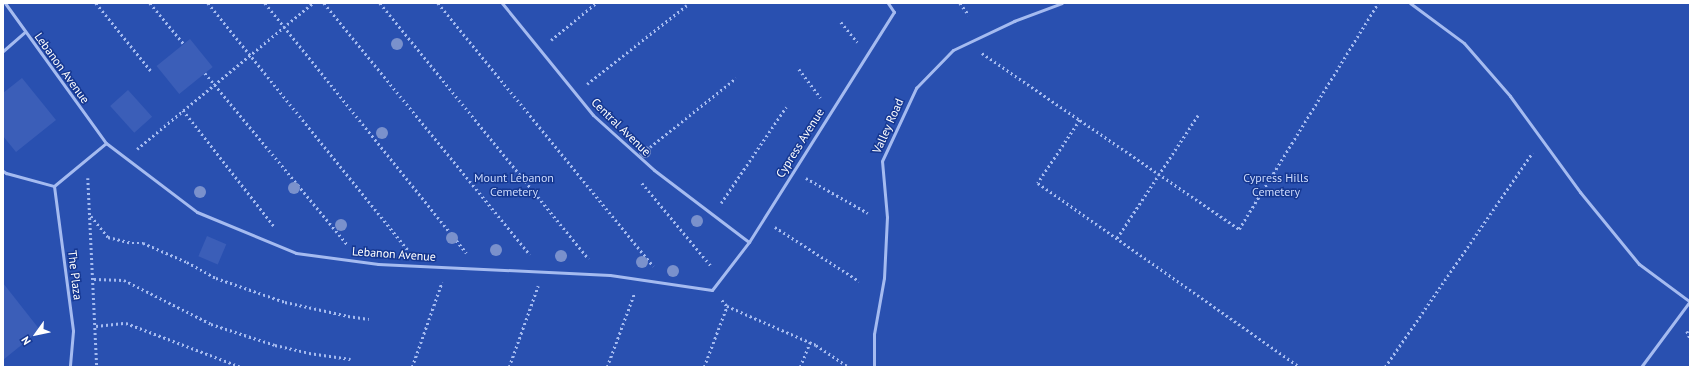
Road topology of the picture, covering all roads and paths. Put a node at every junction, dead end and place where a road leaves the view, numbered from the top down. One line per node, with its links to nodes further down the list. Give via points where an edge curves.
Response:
1 (5, 3): 21 (lane, Lebanon Avenue)
2 (96, 3): 29 (path)
3 (150, 3): 23 (path)
4 (208, 3): 26 (path)
5 (265, 3): 20 (path)
6 (313, 3): 20 (path)
7 (324, 3): 60 (path)
8 (380, 3): 61 (path)
9 (438, 3): 66 (path)
10 (502, 3): 24 (lane, Central Avenue)
11 (596, 3): 24 (path)
12 (888, 3): 27 (lane, Cypress Avenue, via 894,12)
13 (960, 3): 18 (path)
14 (1062, 3): 22 (lane, Valley Road, via 1014,21)
15 (1378, 3): 45 (path, via 1239,229)
16 (1410, 3): 39 (lane, via 1464,43 1510,96)
17 (687, 5): 33 (path, via 595,79)
18 (969, 14)
19 (841, 22): 27 (path)
20 (284, 27): 26 (path); 59 (path)
21 (25, 32): 25 (lane); 40 (lane, Lebanon Avenue)
22 (968, 43): 38 (path); 83 (lane, Valley Road, via 953,50 916,88 882,161 887,216 884,278 874,334)
23 (184, 44)
24 (540, 49): 33 (lane, Central Avenue)
25 (3, 51)
26 (251, 55): 32 (path); 57 (path)
27 (867, 55): 36 (lane, Cypress Avenue)
28 (799, 69): 36 (path)
29 (151, 71)
30 (205, 74): 32 (path)
31 (736, 78): 41 (path)
32 (215, 85): 35 (path); 56 (path)
33 (575, 92): 41 (lane, Central Avenue, via 593,115)
34 (786, 106): 50 (path)
35 (183, 110): 42 (path); 53 (path)
36 (831, 111): 44 (lane, Cypress Avenue)
37 (1198, 114): 45 (path)
38 (1080, 120): 45 (path); 54 (path, via 1038,183)
39 (1542, 140): 68 (lane, via 1580,192 1639,264); 85 (path)
40 (106, 143): 42 (lane, Lebanon Avenue); 47 (lane)
41 (639, 156): 50 (lane, Central Avenue)
42 (126, 158): 56 (lane, Lebanon Avenue, via 197,212 296,253)
43 (3, 171): 47 (lane, via 6,174)
44 (794, 171): 49 (path); 52 (lane, Cypress Avenue)
45 (1159, 174): 54 (path)
46 (639, 178): 62 (path)
47 (54, 186): 74 (lane, The Plaza, via 73,331)
48 (89, 195): 51 (path)
49 (868, 214)
50 (713, 215): 55 (lane, Central Avenue)
51 (91, 216): 63 (path); 70 (path, via 108,237 143,243 216,278 285,302)
52 (763, 219): 55 (lane, Cypress Avenue); 65 (path)
53 (276, 228)
54 (1117, 238): 84 (path)
55 (749, 242): 62 (lane, Cypress Avenue)
56 (362, 262): 57 (lane, Lebanon Avenue)
57 (420, 266): 58 (lane, Lebanon Avenue)
58 (447, 267): 59 (lane, Lebanon Avenue); 77 (path)
59 (480, 269): 60 (lane, Lebanon Avenue)
60 (543, 272): 61 (lane, Lebanon Avenue); 78 (path)
61 (602, 275): 64 (lane, Lebanon Avenue)
62 (721, 278): 67 (lane, Cypress Avenue)
63 (94, 279): 71 (path); 73 (path, via 124,280 211,324 275,345)
64 (639, 280): 66 (lane, Lebanon Avenue); 79 (path)
65 (859, 281)
66 (668, 284): 67 (lane, Lebanon Avenue)
67 (712, 290): 69 (path)
68 (1690, 301): 86 (lane)
69 (727, 306): 72 (path); 80 (path)
70 (369, 319)
71 (96, 326): 75 (path); 76 (path, via 126,323)
72 (810, 342): 81 (path); 82 (path)
73 (351, 359)
74 (70, 367)
75 (97, 367)
76 (241, 367)
77 (412, 367)
78 (510, 367)
79 (607, 367)
80 (704, 367)
81 (800, 367)
82 (849, 367)
83 (874, 367)
84 (1300, 367)
85 (1385, 367)
86 (1641, 367)

